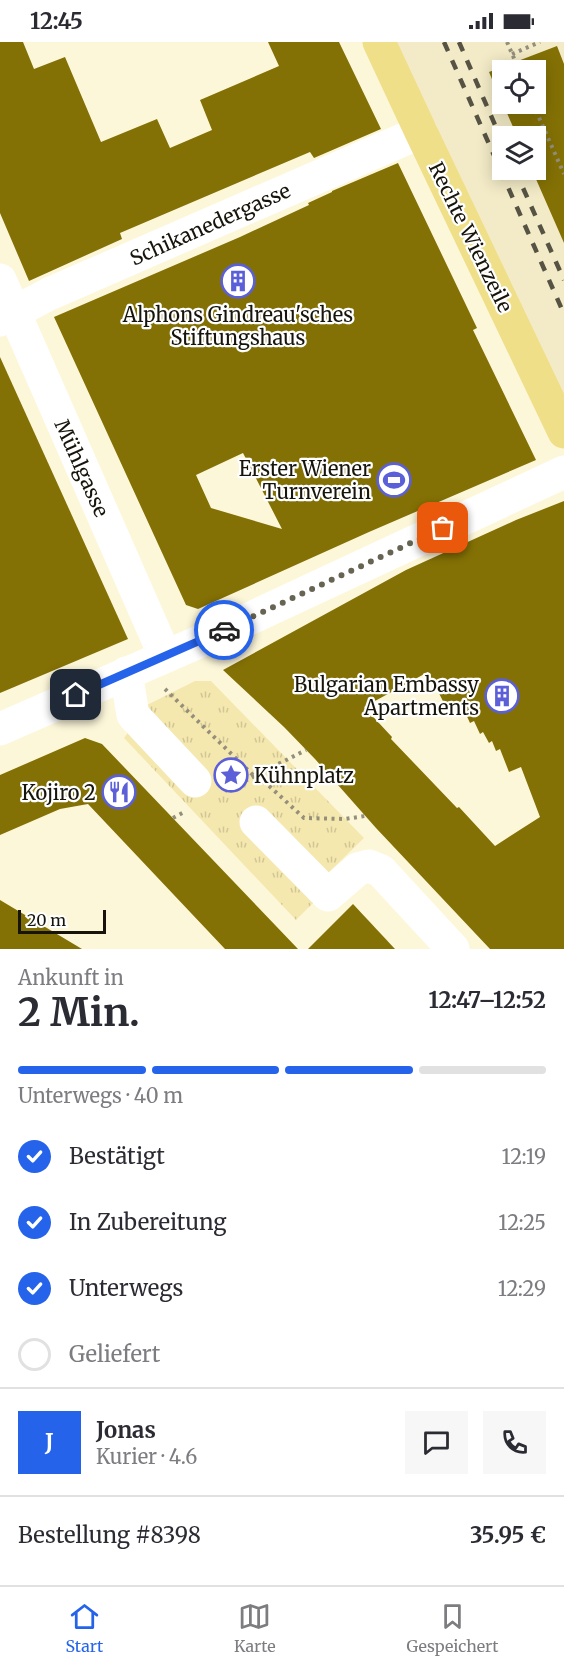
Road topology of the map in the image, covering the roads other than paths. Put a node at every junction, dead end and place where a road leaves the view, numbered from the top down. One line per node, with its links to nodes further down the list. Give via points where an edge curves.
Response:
1 (379, 42): 2 (main road, Rechte Wienzeile)
2 (421, 132): 4 (street, Schikanedergasse, via 49,294); 5 (main road, Rechte Wienzeile)
3 (0, 280): 4 (street, Mühlgasse)
4 (7, 316): 7 (street, Mühlgasse)
5 (564, 432)
6 (564, 472): 7 (street)
7 (144, 665): 8 (street); 9 (street, Mühlgasse, via 133,715)
8 (0, 729)
9 (203, 794)
10 (256, 822): 11 (street, via 328,895 358,869 369,866 381,871)
11 (453, 949)

